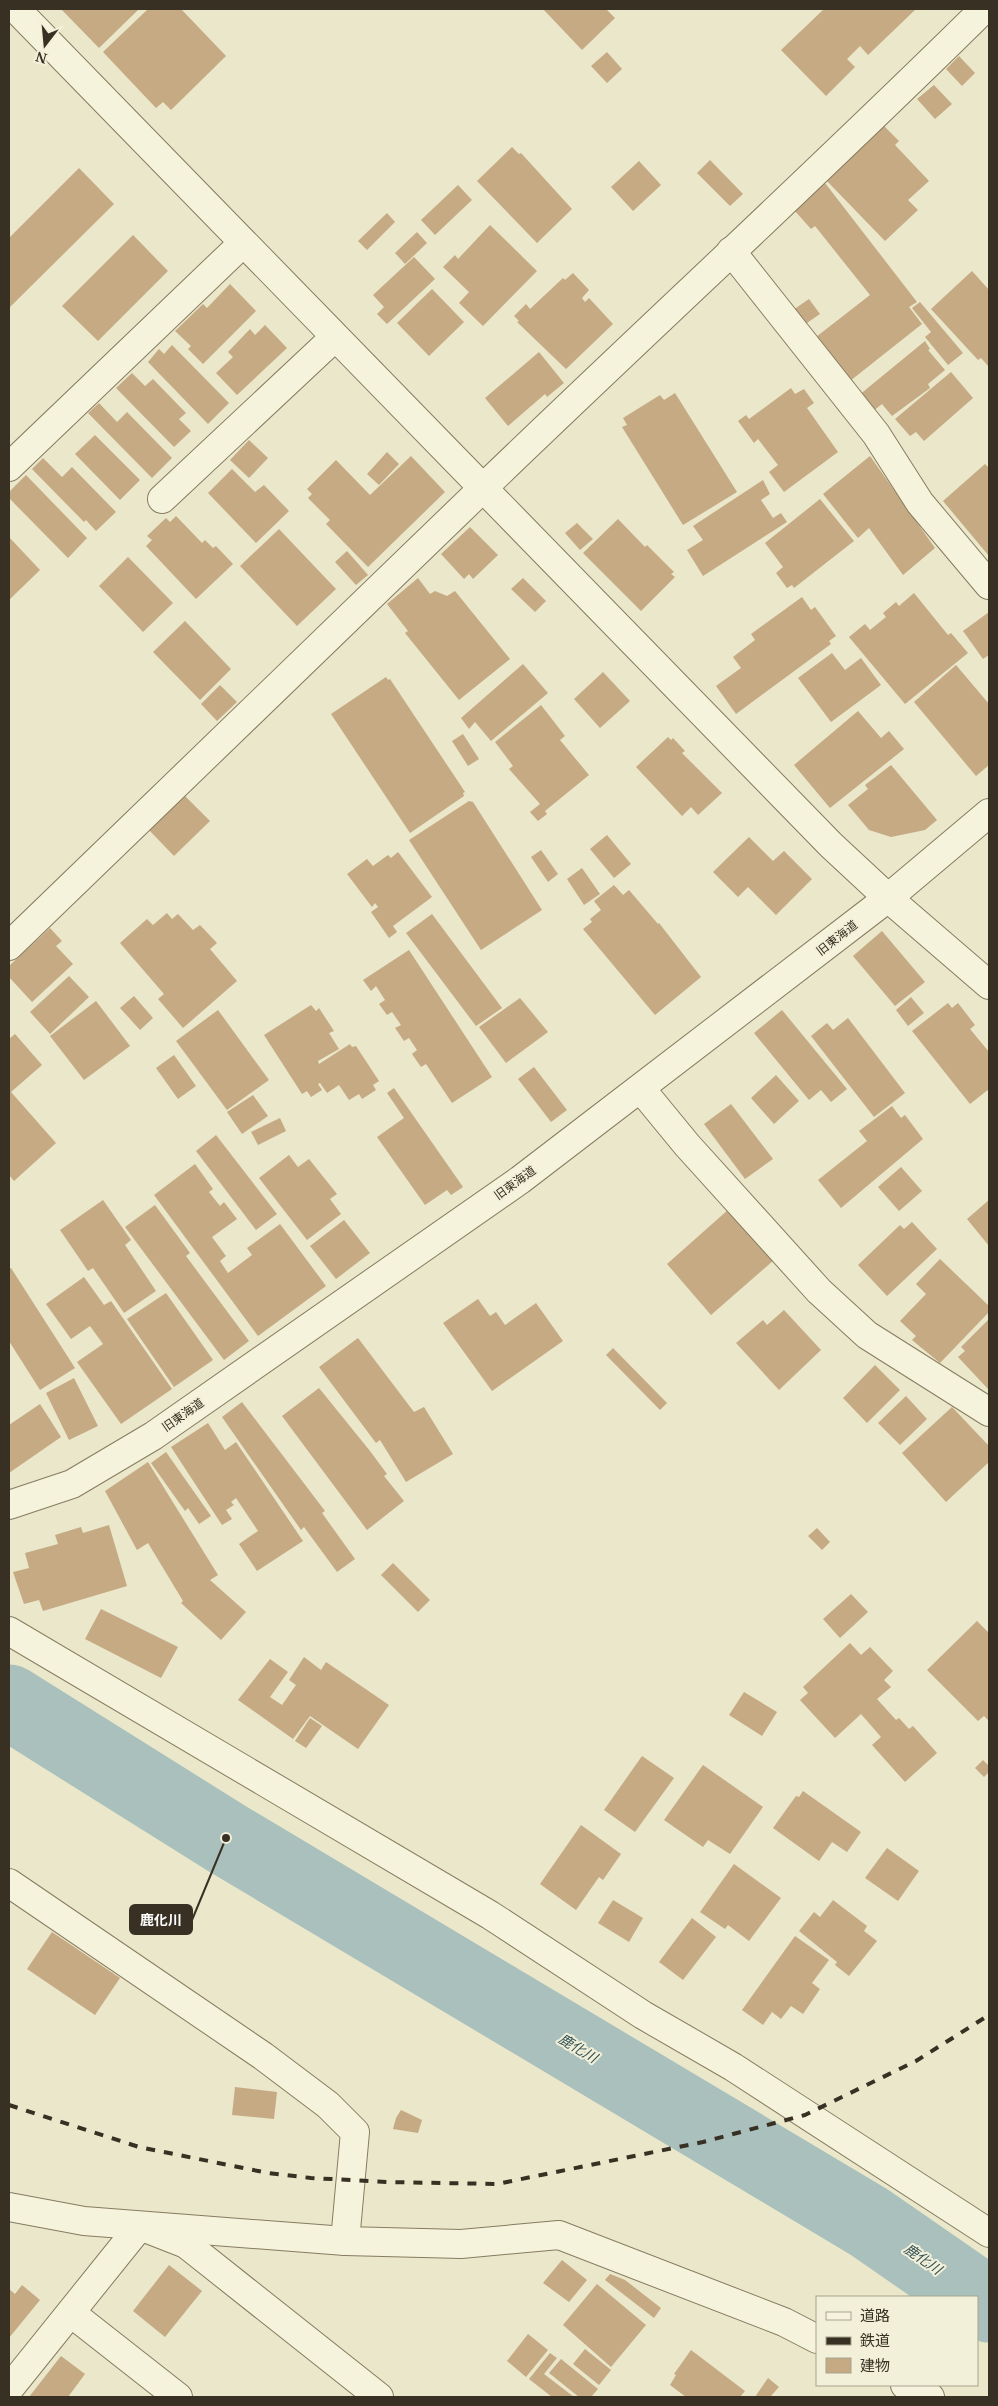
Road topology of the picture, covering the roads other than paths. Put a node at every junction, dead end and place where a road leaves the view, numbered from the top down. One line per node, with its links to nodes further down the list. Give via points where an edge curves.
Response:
1 (16, 9): 3 (street)
2 (984, 9): 4 (street)
3 (243, 243): 5 (street); 6 (street)
4 (732, 251): 7 (street); 9 (street, via 876,434 920,503)
5 (335, 337): 7 (street); 8 (street)
6 (9, 467)
7 (483, 488): 11 (street, via 831,845); 12 (street)
8 (162, 498)
9 (989, 585)
10 (989, 813): 11 (street, 旧東海道)
11 (888, 898): 13 (street); 14 (street, 旧東海道)
12 (9, 946)
13 (989, 985)
14 (641, 1088): 15 (street, via 687,1145 819,1291 867,1335); 16 (street, 旧東海道, via 520,1180 153,1436 72,1484)
15 (989, 1412)
16 (9, 1505)
17 (9, 1631): 21 (street, via 490,1915)
18 (9, 1883): 22 (street, via 263,2056 328,2105 355,2132)
19 (9, 2207): 20 (street)
20 (140, 2226): 22 (street); 23 (street); 28 (street, via 186,2244)
21 (989, 2233)
22 (345, 2241): 24 (street, via 461,2244 559,2235 784,2322)
23 (71, 2313): 26 (street); 27 (street)
24 (816, 2338)
25 (907, 2386): 29 (street)
26 (9, 2390)
27 (178, 2397)
28 (379, 2397)
29 (930, 2397)

